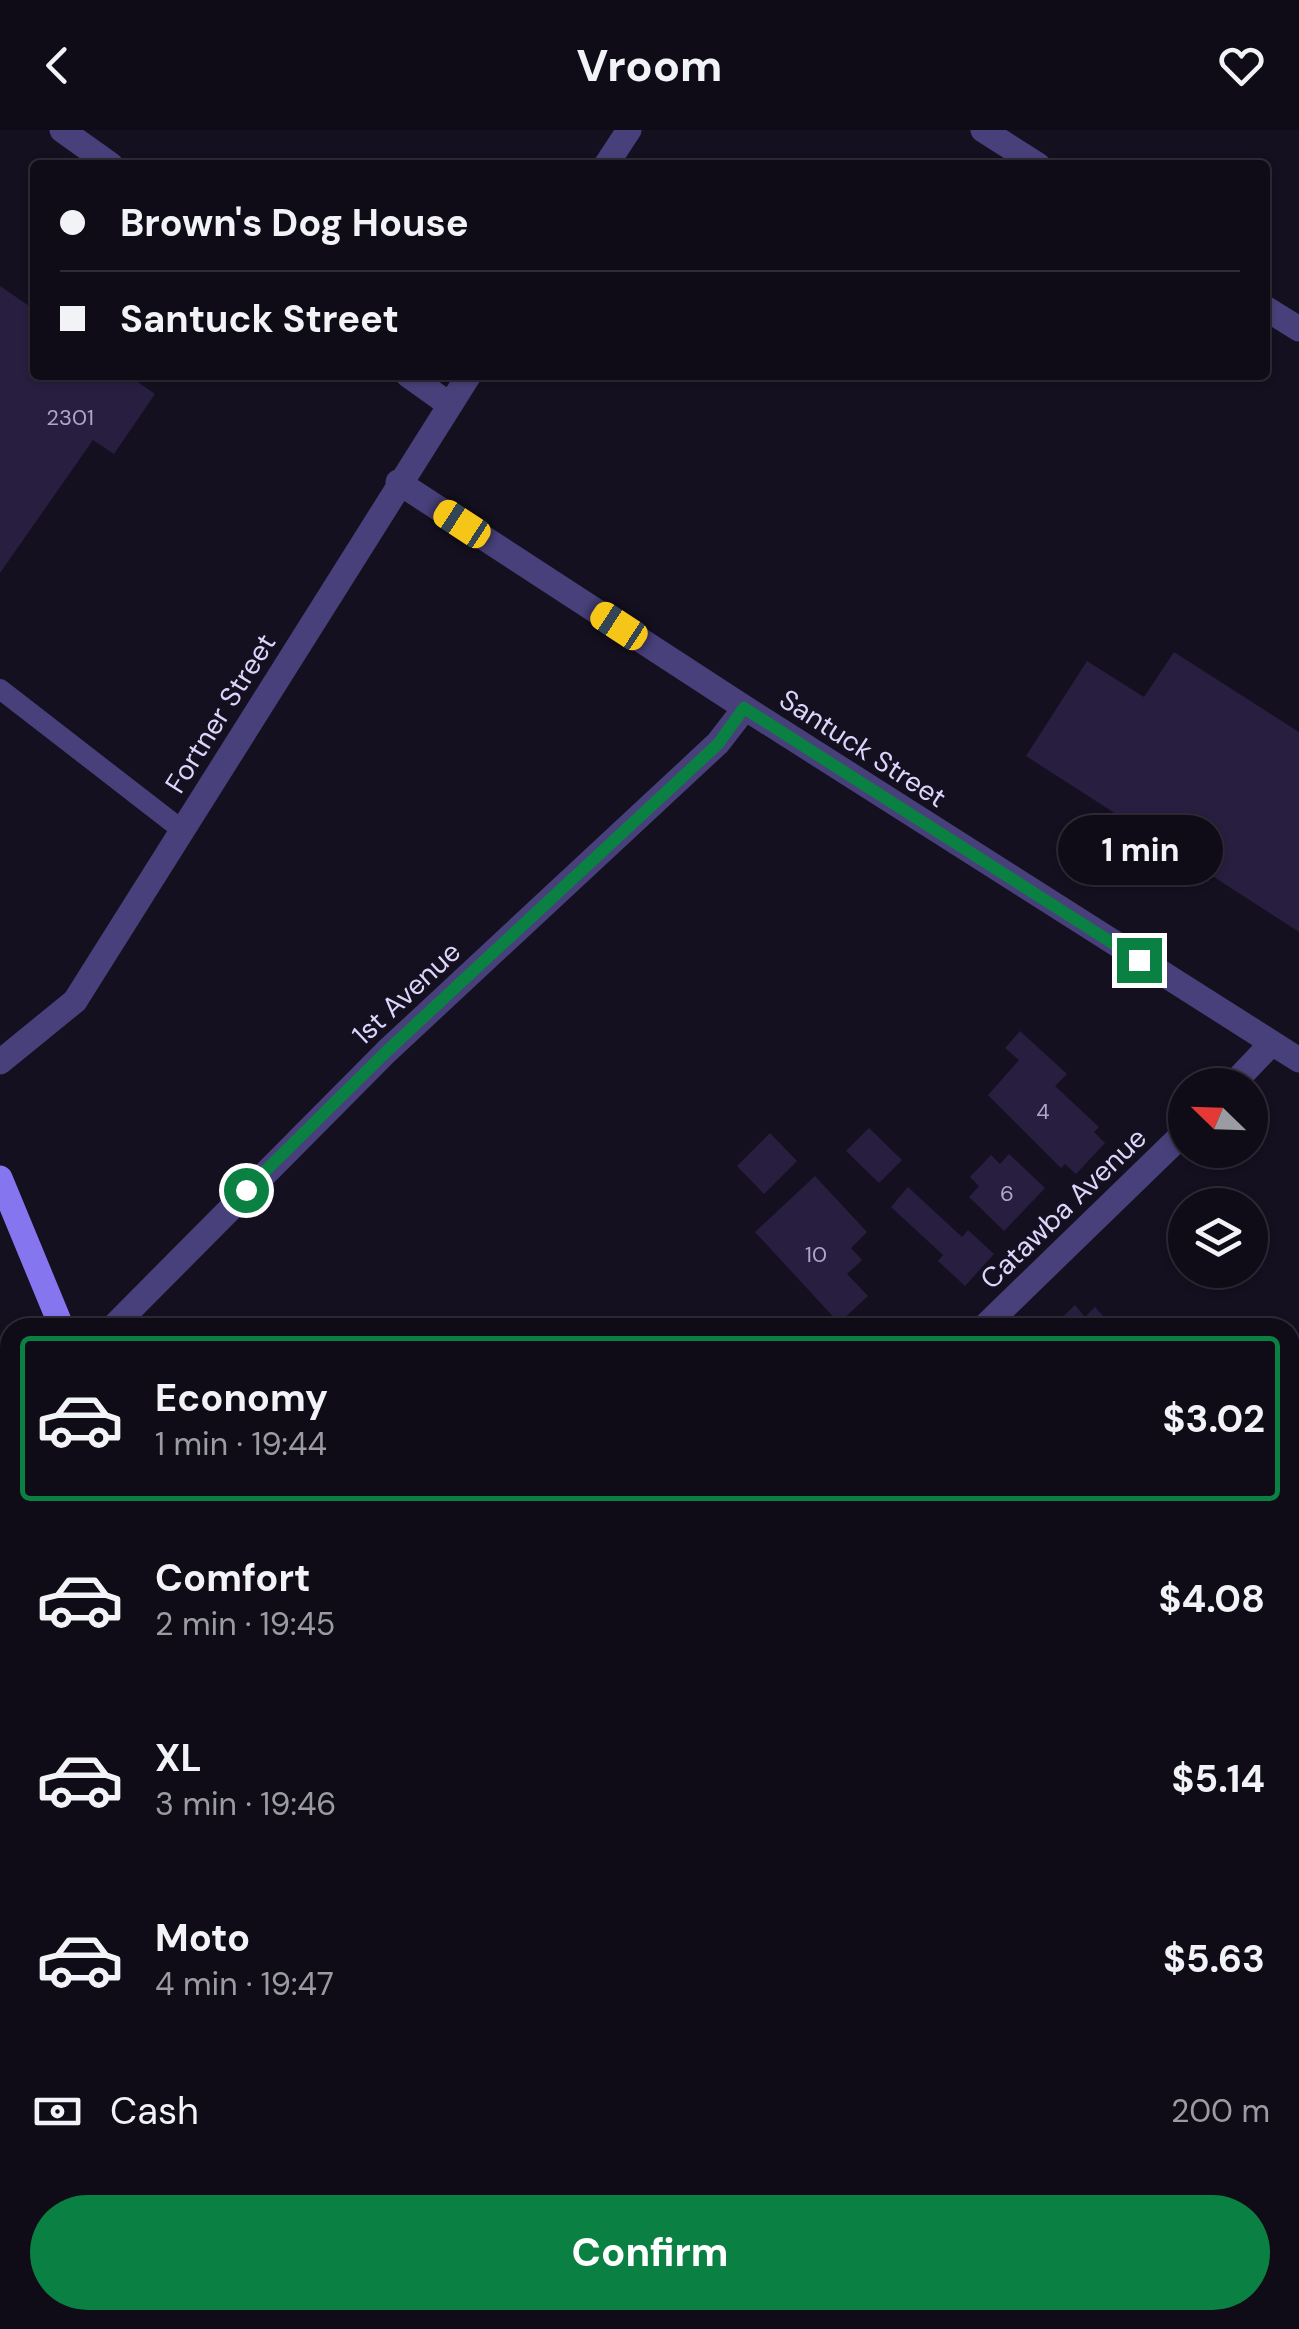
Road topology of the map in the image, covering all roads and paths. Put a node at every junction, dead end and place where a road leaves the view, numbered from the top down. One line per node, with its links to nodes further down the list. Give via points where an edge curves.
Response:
1 (62, 130): 4 (street)
2 (629, 130): 5 (street)
3 (983, 130): 6 (street)
4 (105, 160)
5 (609, 160)
6 (1030, 160)
7 (1270, 311): 8 (street)
8 (1299, 330)
9 (415, 380): 11 (street)
10 (466, 380): 11 (street, Fortner Street)
11 (450, 405): 12 (street, Fortner Street)
12 (398, 482): 14 (street, Santuck Street); 15 (street, Fortner Street)
13 (0, 690): 15 (lane)
14 (744, 708): 16 (street, Santuck Street); 23 (street, 1st Avenue, via 718,744 374,1064)
15 (182, 830): 18 (street, Fortner Street, via 75,1001)
16 (1271, 1044): 17 (street, Santuck Street); 19 (street)
17 (1299, 1060)
18 (0, 1062)
19 (1248, 1068)
20 (1168, 1148): 24 (street, Catawba Avenue)
21 (0, 1178): 22 (main road)
22 (58, 1318)
23 (122, 1318)
24 (993, 1318)

